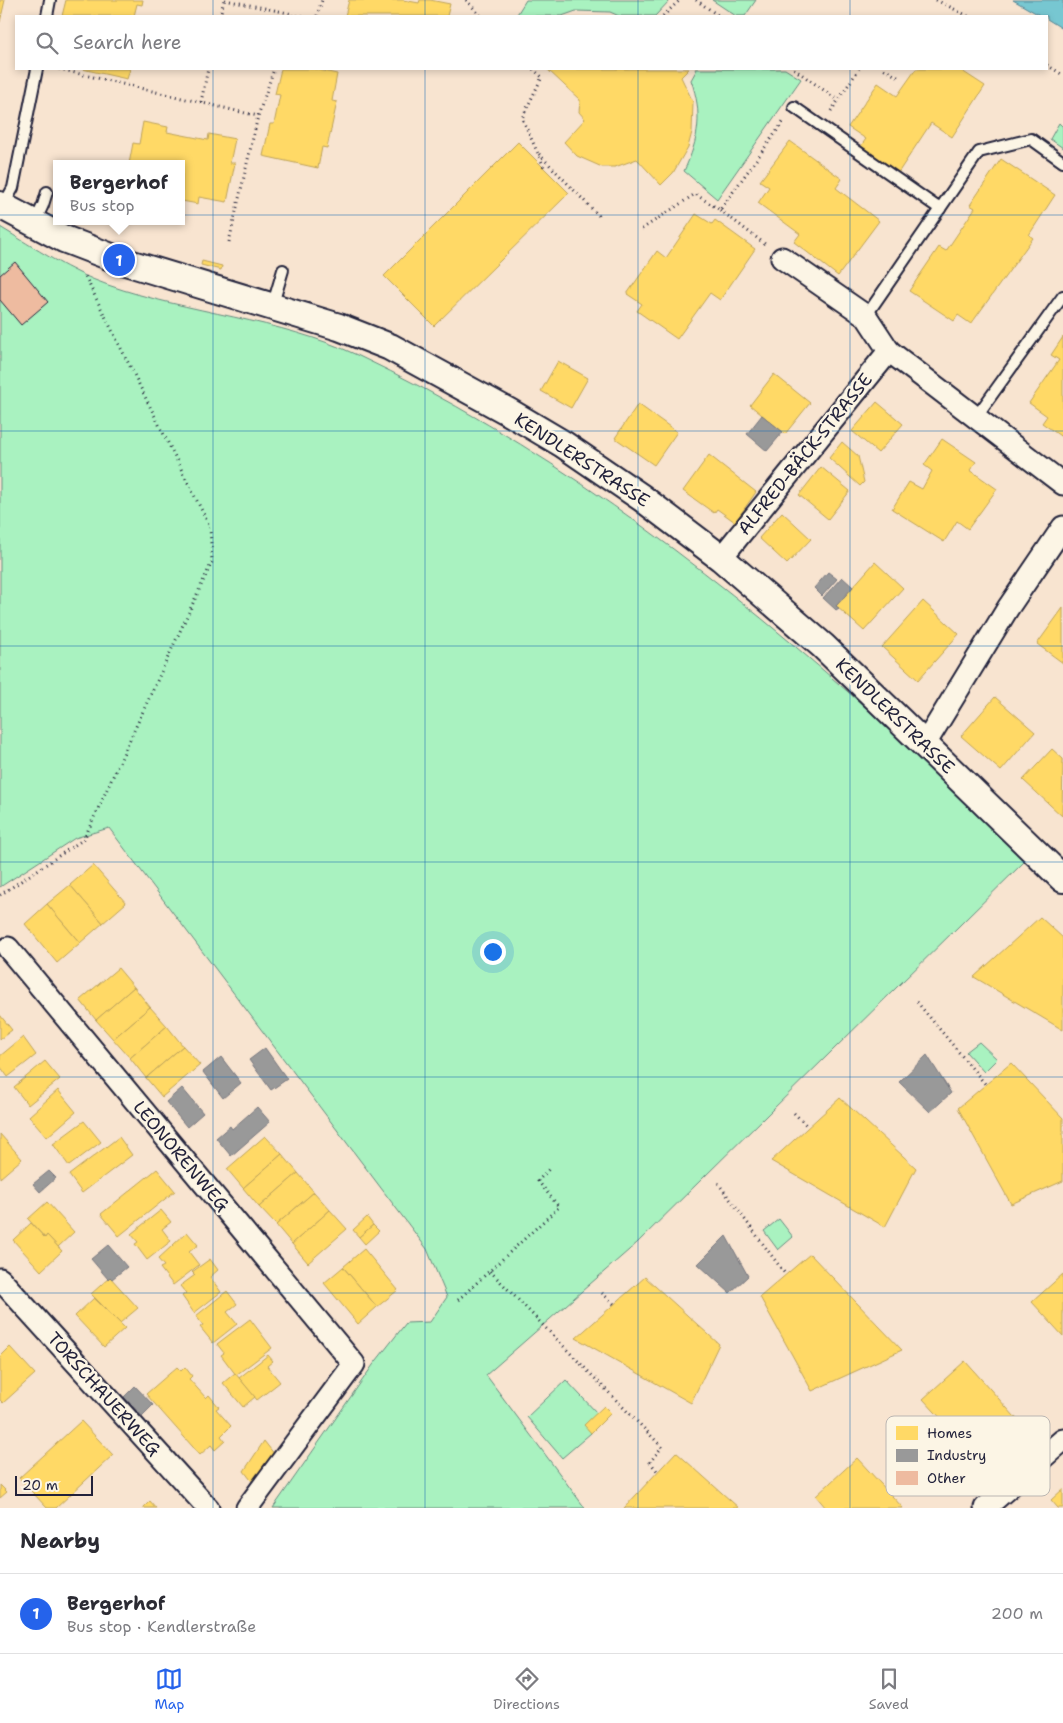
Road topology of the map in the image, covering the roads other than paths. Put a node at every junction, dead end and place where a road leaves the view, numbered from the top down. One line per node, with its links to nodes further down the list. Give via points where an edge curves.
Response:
1 (50, 0): 2 (lane)
2 (47, 15)
3 (37, 70): 7 (lane, via 13,188)
4 (794, 107): 8 (lane)
5 (1063, 162): 8 (lane, via 1031,139 979,152)
6 (47, 192): 9 (lane)
7 (1, 206): 9 (street, KENDLERSTRASSE)
8 (940, 209): 14 (lane)
9 (33, 224): 13 (street, KENDLERSTRASSE, via 119,260)
10 (782, 258): 14 (street)
11 (283, 270): 13 (lane)
12 (1063, 296): 16 (lane)
13 (272, 308): 19 (street, KENDLERSTRASSE, via 338,327 390,347 509,412 642,498)
14 (866, 316): 15 (street)
15 (889, 351): 16 (street); 19 (street, ALFRED-BÄCK-STRASSE)
16 (976, 417): 17 (street)
17 (1063, 484)
18 (1063, 527): 20 (street, via 1008,608)
19 (721, 558): 20 (street, KENDLERSTRASSE, via 823,646)
20 (925, 744): 21 (street, KENDLERSTRASSE)
21 (1063, 879)
22 (8, 948): 28 (street, LEONORENWEG, via 354,1364)
23 (0, 1280): 27 (street, TORSCHAUERWEG)
24 (1063, 1440): 25 (street)
25 (1050, 1451)
26 (999, 1496): 29 (street)
27 (208, 1508)
28 (247, 1508)
29 (985, 1508)

